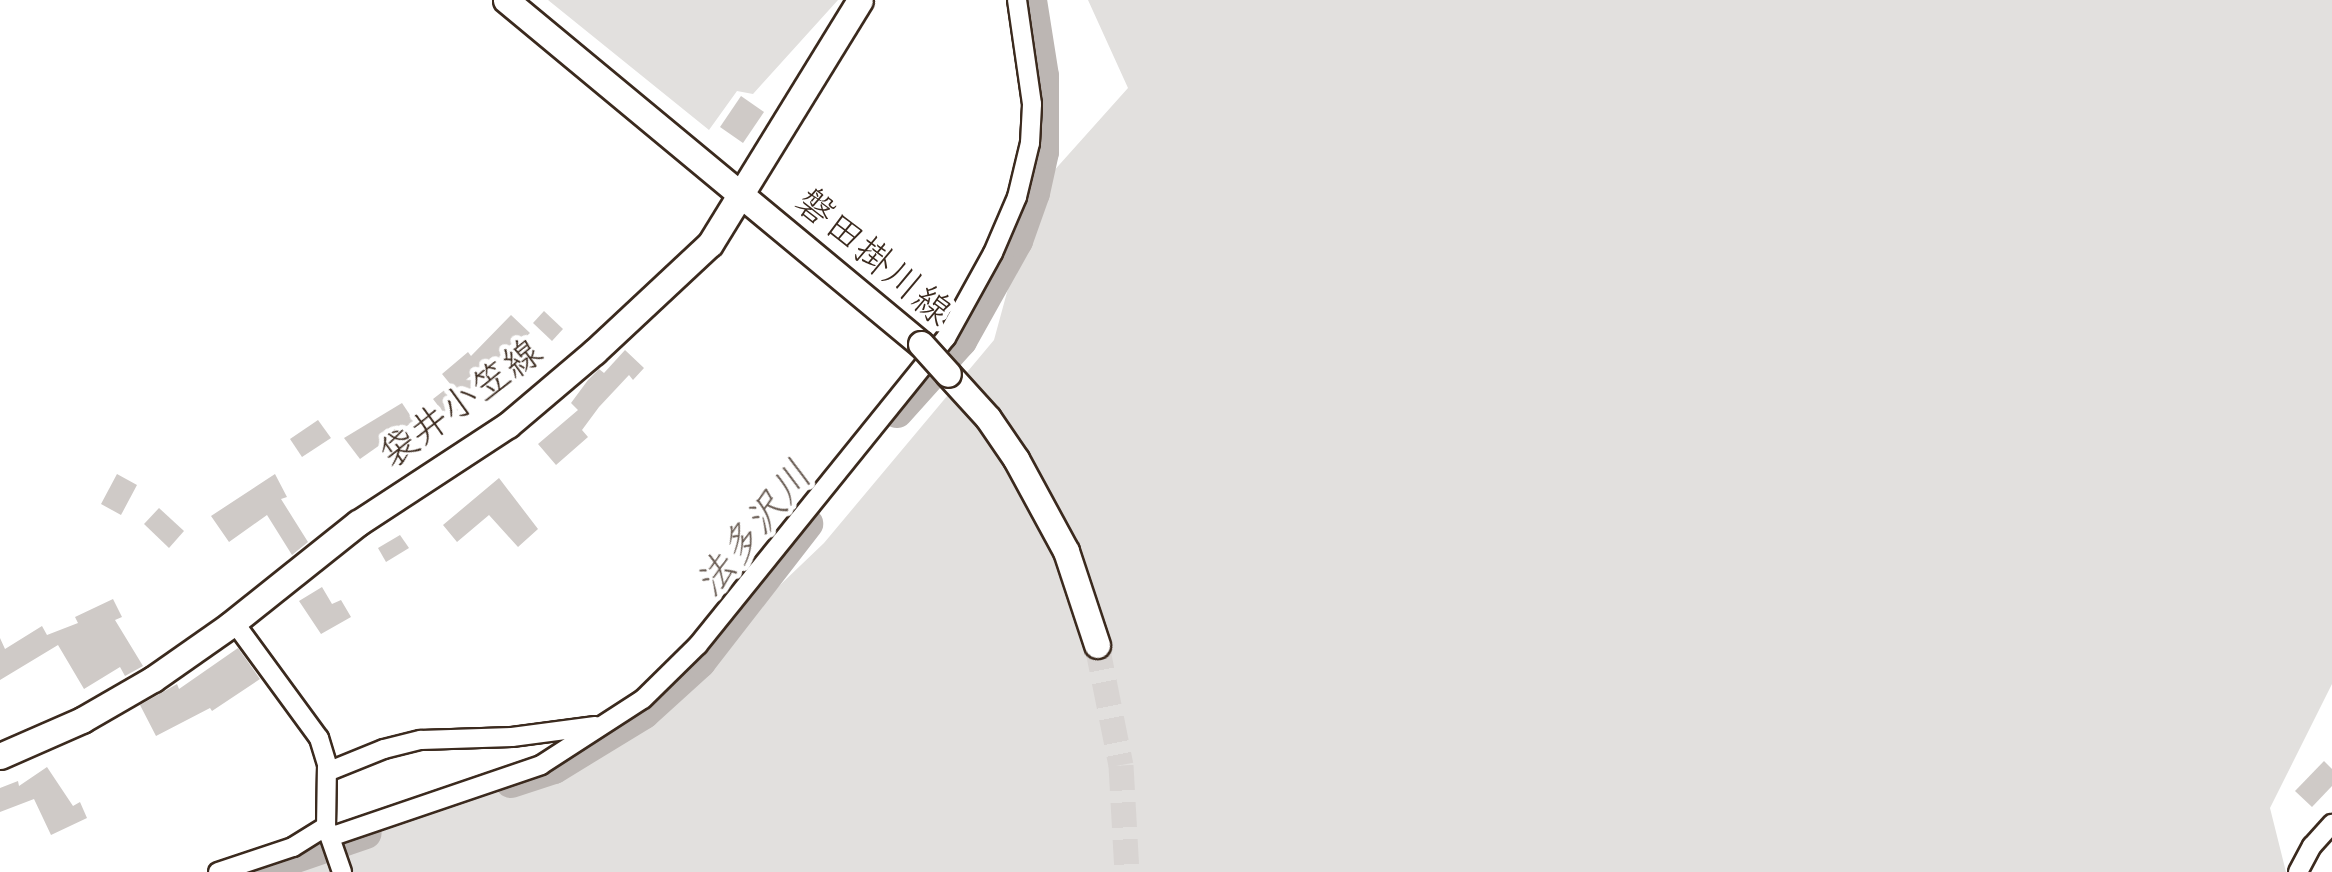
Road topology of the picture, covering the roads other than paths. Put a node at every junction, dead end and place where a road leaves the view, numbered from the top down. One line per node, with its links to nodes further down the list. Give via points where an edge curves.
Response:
1 (506, 0): 4 (main road, 磐田掛川線)
2 (860, 0): 4 (main road, 袋井小笠線)
3 (1017, 0): 7 (street, via 1032,104 1030,143 998,242 946,338 666,681)
4 (740, 194): 5 (main road, 袋井小笠線, via 710,244 508,425 358,523); 6 (main road, 磐田掛川線, bridge, via 921,344 988,418 1066,552)
5 (234, 622): 9 (main road, 袋井小笠線, via 96,712); 11 (street, via 318,738)
6 (1097, 645)
7 (599, 726): 8 (street); 10 (street)
8 (504, 737): 10 (street); 11 (street, via 421,740)
9 (0, 756)
10 (531, 768): 13 (street)
11 (327, 772): 13 (street)
12 (2332, 824): 16 (street)
13 (328, 832): 14 (street); 15 (street)
14 (218, 872)
15 (342, 872)
16 (2298, 872)

